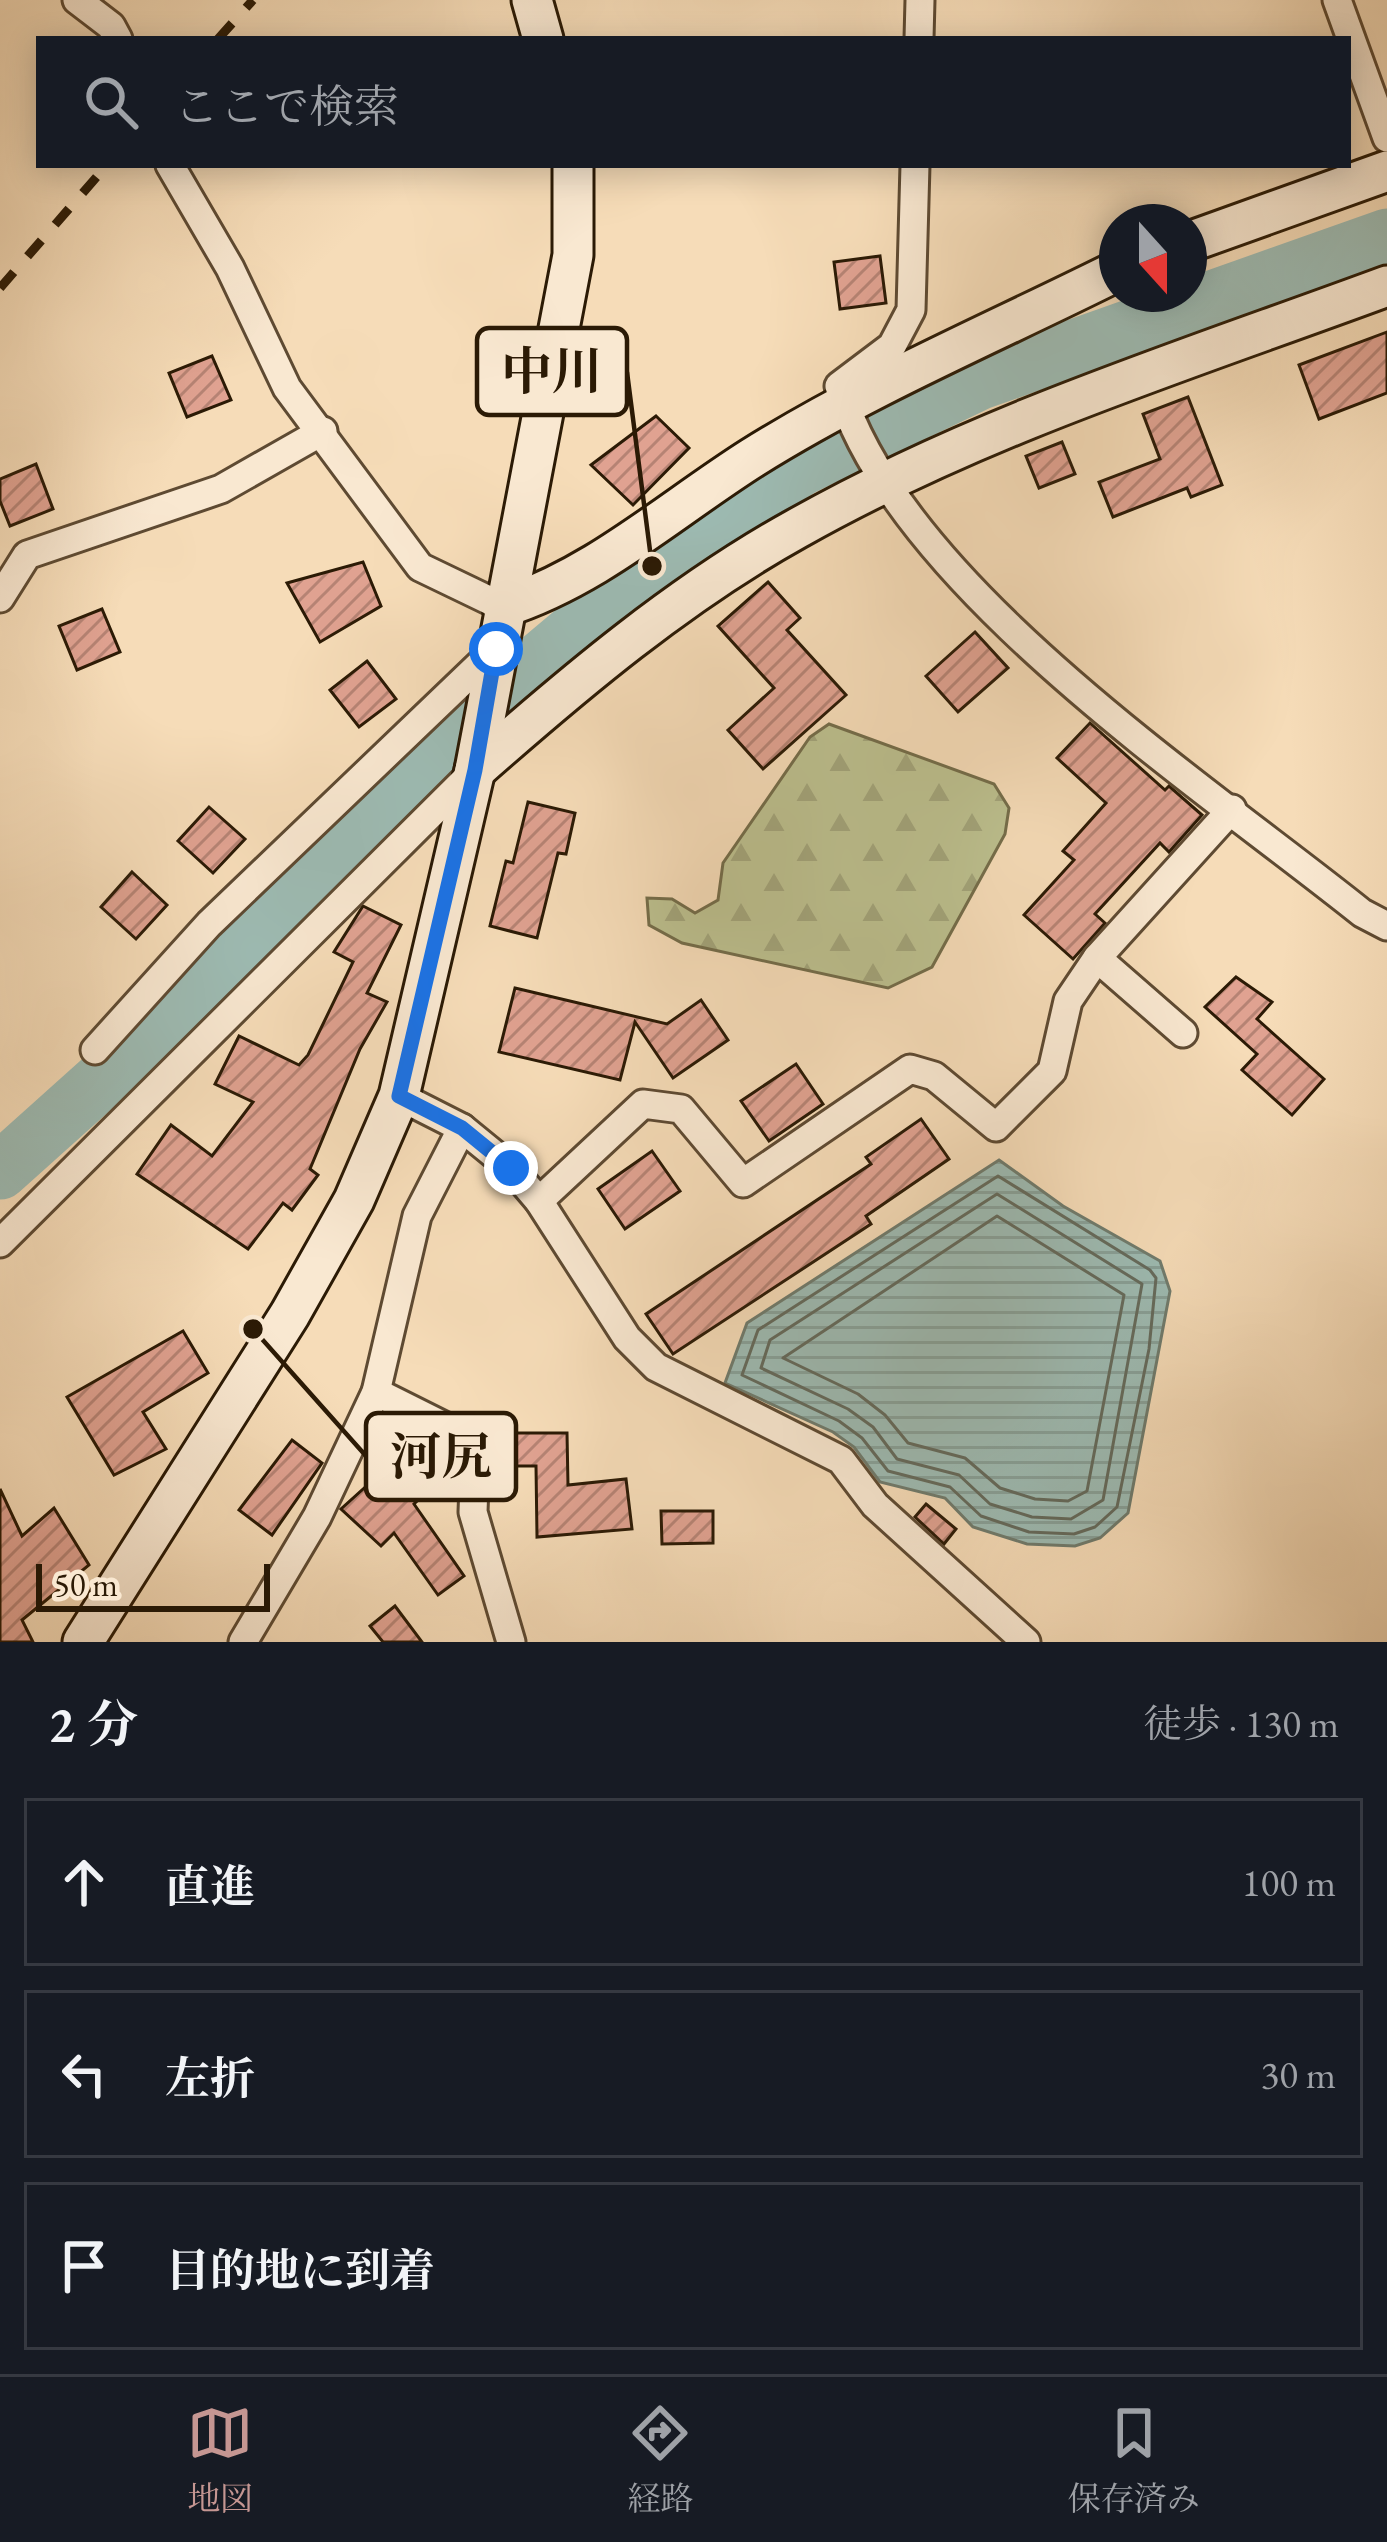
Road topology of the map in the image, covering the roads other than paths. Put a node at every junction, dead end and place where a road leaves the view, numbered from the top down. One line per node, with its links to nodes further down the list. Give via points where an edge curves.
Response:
1 (77, 0): 5 (street)
2 (532, 0): 6 (street)
3 (920, 0): 7 (street)
4 (1337, 0): 8 (street)
5 (115, 36)
6 (542, 36)
7 (919, 36)
8 (1350, 36)
9 (1351, 39): 10 (street)
10 (1387, 138)
11 (172, 168): 19 (street, via 287,388)
12 (574, 168): 22 (street, via 573,255)
13 (915, 168): 18 (street, via 911,310 892,346 839,386)
14 (1387, 171): 15 (street)
15 (1207, 236)
16 (1099, 281): 18 (street)
17 (1387, 286): 20 (street)
18 (849, 415): 20 (street); 22 (street, via 755,457 551,592)
19 (322, 431): 21 (street, via 221,489 27,555); 22 (street, via 420,567)
20 (883, 477): 24 (street, via 604,658); 25 (street, via 954,571 1030,647)
21 (0, 598)
22 (503, 607): 23 (street)
23 (496, 649): 24 (street); 29 (street, via 209,924)
24 (475, 770): 30 (street); 33 (street)
25 (1232, 809): 26 (street); 27 (street)
26 (1387, 926)
27 (1097, 958): 28 (street); 32 (street, via 1068,1001 1052,1071 996,1127 934,1076 910,1069 743,1183 681,1109 643,1104)
28 (1183, 1034)
29 (95, 1050)
30 (399, 1096): 31 (street); 36 (street, via 354,1200 290,1314)
31 (462, 1128): 32 (street); 35 (street, via 417,1216)
32 (539, 1202): 39 (street, via 627,1338 656,1367 841,1460 875,1505)
33 (10, 1222): 34 (street)
34 (0, 1243)
35 (376, 1393): 37 (street, via 317,1517); 38 (street, via 462,1435 475,1458 472,1512)
36 (83, 1642)
37 (243, 1642)
38 (511, 1642)
39 (1025, 1642)

